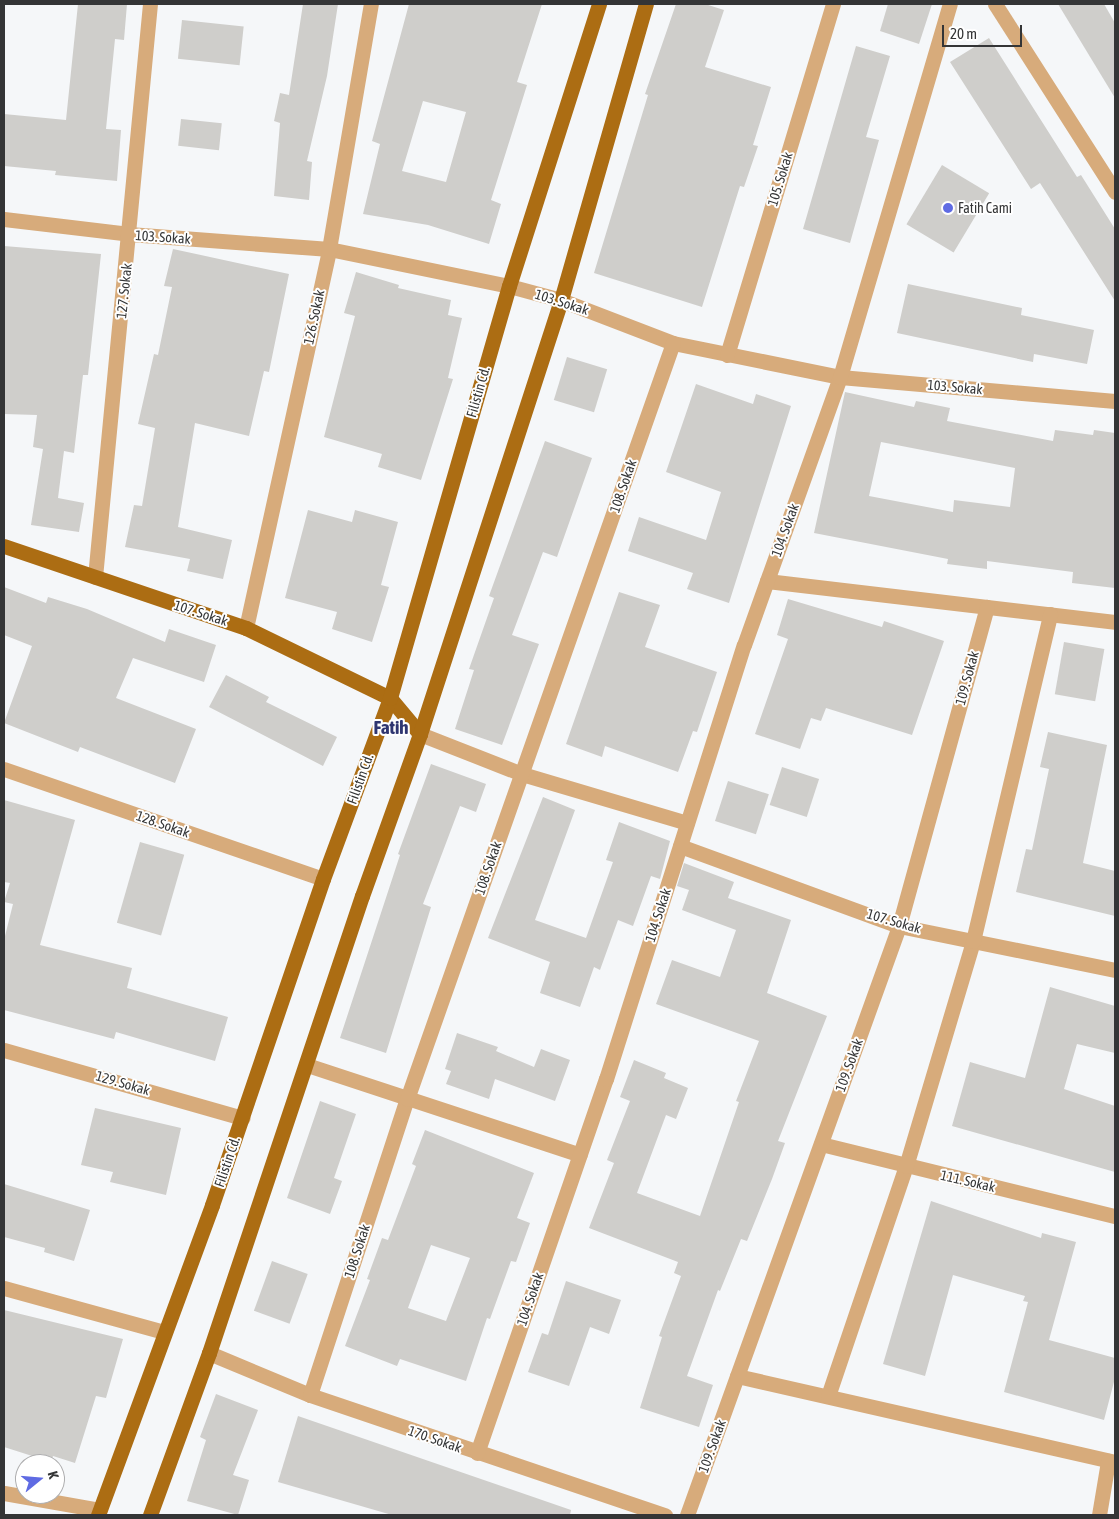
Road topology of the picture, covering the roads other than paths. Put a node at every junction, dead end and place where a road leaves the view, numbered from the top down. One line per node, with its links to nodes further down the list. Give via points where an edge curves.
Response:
1 (150, 4): 10 (street, 127. Sokak)
2 (371, 4): 11 (street, 126. Sokak)
3 (599, 4): 12 (main road, Filistin Cd.)
4 (646, 4): 13 (main road)
5 (833, 4): 15 (street, 105. Sokak)
6 (950, 4): 16 (street, 104. Sokak)
7 (995, 4): 8 (street)
8 (1115, 192)
9 (4, 219): 10 (street, 103. Sokak)
10 (129, 234): 11 (street, 103. Sokak); 19 (street, 127. Sokak)
11 (329, 249): 12 (street, 103. Sokak); 24 (street, 126. Sokak)
12 (509, 286): 13 (street, 103. Sokak); 25 (main road, Filistin Cd.)
13 (561, 300): 14 (street, 103. Sokak); 26 (main road)
14 (673, 343): 15 (street, 103. Sokak); 28 (street, 108. Sokak)
15 (727, 355): 16 (street, 103. Sokak)
16 (840, 377): 17 (street, 103. Sokak); 20 (street, 104. Sokak)
17 (1115, 400)
18 (4, 546): 19 (main road, 107. Sokak)
19 (95, 578): 24 (main road, 107. Sokak)
20 (767, 581): 21 (street); 29 (street, 104. Sokak)
21 (987, 607): 22 (street); 32 (street, 109. Sokak)
22 (1050, 614): 23 (street); 33 (street)
23 (1115, 622)
24 (246, 628): 25 (main road, 107. Sokak)
25 (390, 698): 26 (main road); 31 (main road, Filistin Cd.)
26 (420, 734): 28 (street); 36 (main road, via 362,896)
27 (4, 769): 31 (street, 128. Sokak)
28 (522, 774): 29 (street); 37 (street, 108. Sokak)
29 (687, 823): 30 (street, 104. Sokak)
30 (680, 846): 32 (street, 107. Sokak); 40 (street, 104. Sokak)
31 (323, 879): 38 (main road, Filistin Cd.)
32 (900, 926): 33 (street, 107. Sokak); 39 (street, 109. Sokak)
33 (973, 941): 34 (street, 107. Sokak); 41 (street)
34 (1115, 970)
35 (4, 1050): 38 (street, 129. Sokak)
36 (307, 1065): 37 (street); 45 (main road)
37 (407, 1099): 40 (street); 47 (street, 108. Sokak)
38 (242, 1118): 44 (main road, Filistin Cd.)
39 (821, 1144): 41 (street, 111. Sokak); 46 (street, 109. Sokak)
40 (580, 1154): 49 (street, 104. Sokak)
41 (906, 1166): 42 (street, 111. Sokak); 48 (street)
42 (1115, 1216)
43 (4, 1288): 44 (street)
44 (164, 1332): 52 (main road, Filistin Cd.)
45 (210, 1353): 47 (street, 170. Sokak); 53 (main road)
46 (737, 1376): 48 (street); 55 (street, 109. Sokak)
47 (310, 1395): 49 (street, 170. Sokak)
48 (828, 1396): 50 (street)
49 (477, 1453): 54 (street, 170. Sokak)
50 (1112, 1461): 56 (street)
51 (4, 1493): 52 (street)
52 (99, 1513)
53 (150, 1515)
54 (665, 1515)
55 (687, 1515)
56 (1099, 1515)

